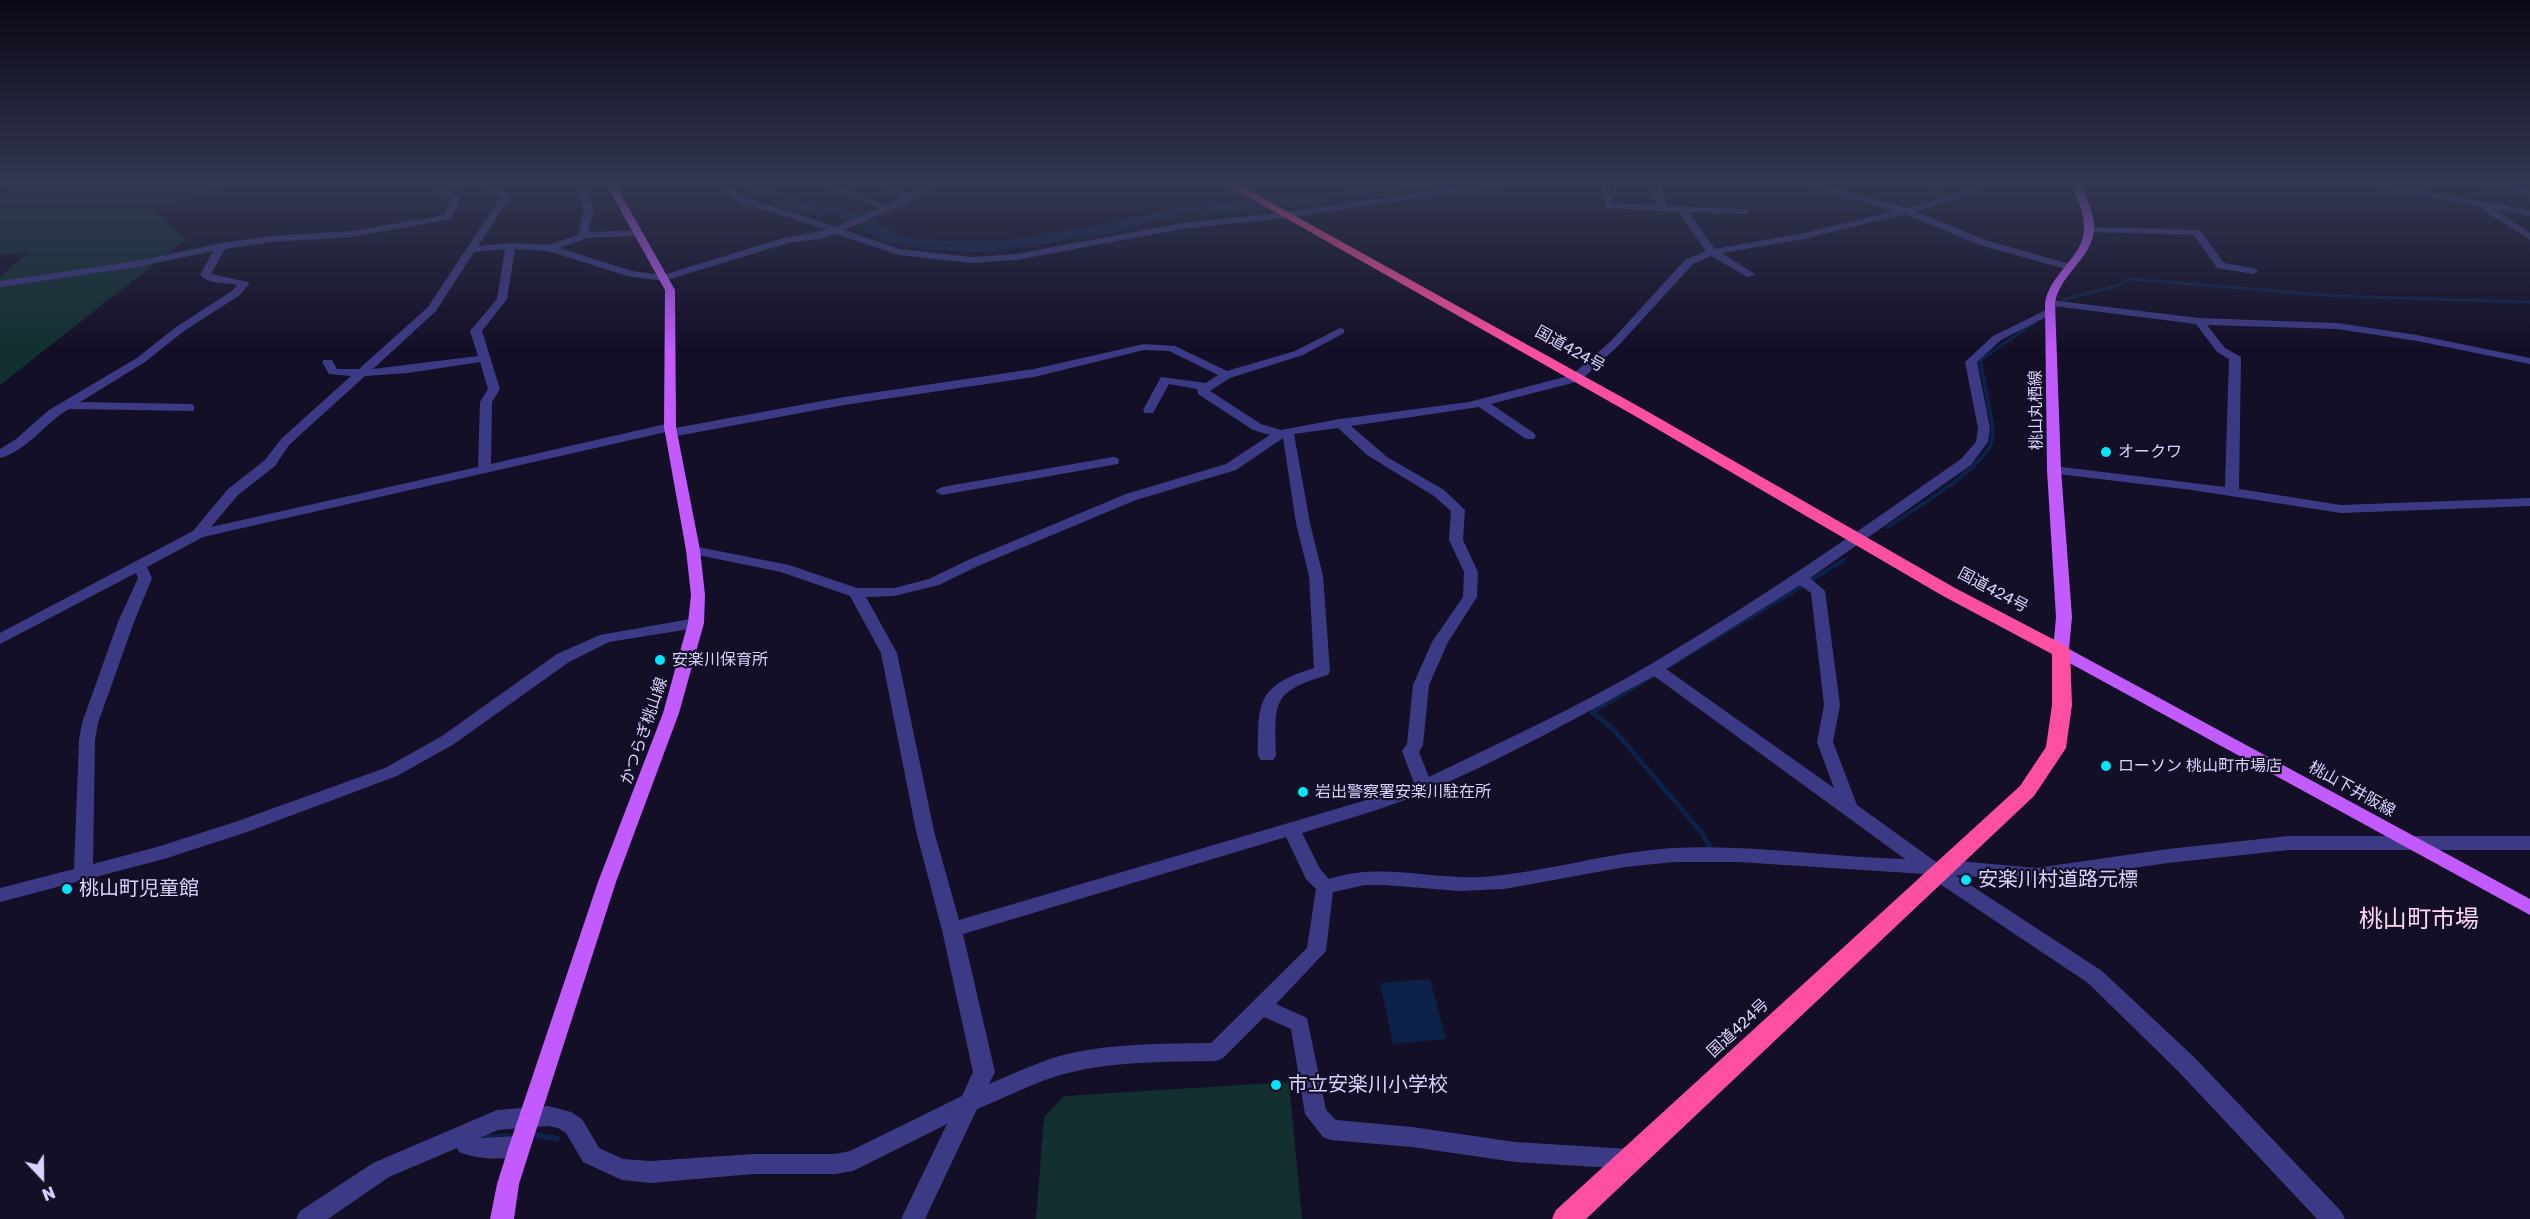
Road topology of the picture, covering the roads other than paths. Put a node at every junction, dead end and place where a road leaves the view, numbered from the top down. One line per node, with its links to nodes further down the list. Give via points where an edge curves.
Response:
1 (274, 239): 14 (street)
2 (477, 239): 17 (street)
3 (576, 239): 16 (street)
4 (642, 239): 22 (main road, かつらぎ桃山線)
5 (796, 239): 22 (street)
6 (858, 239): 7 (street, via 899,252 972,260 1016,257)
7 (1113, 239)
8 (1327, 239): 32 (highway, 国道424号)
9 (1703, 239): 18 (street)
10 (1787, 239): 18 (street)
11 (1975, 239): 19 (street)
12 (2088, 239): 19 (main road, 桃山丸栖線)
13 (2202, 239): 20 (street, via 2221,266)
14 (220, 246): 23 (street, via 137,264); 35 (street, via 205,275 212,280 244,284 141,360)
15 (511, 246): 16 (street); 17 (street); 27 (street, via 502,299 476,331)
16 (549, 248): 22 (street, via 620,271)
17 (472, 249): 30 (street, via 432,309)
18 (1712, 252): 21 (street); 32 (street, via 1689,262 1615,343)
19 (2069, 267): 24 (main road, 桃山丸栖線, via 2054,285)
20 (2253, 271)
21 (1751, 275)
22 (664, 278): 39 (main road, かつらぎ桃山線, via 672,308 668,359)
23 (0, 284)
24 (2050, 307): 25 (street); 45 (main road, 桃山丸栖線); 50 (street, via 1979,351 1971,362 1984,428 1982,442 1966,462)
25 (2199, 321): 28 (street, via 2337,326); 47 (street, via 2220,350 2235,357)
26 (1340, 331): 31 (street, via 1299,353)
27 (484, 358): 30 (street, via 424,369); 44 (street, via 494,389 486,402)
28 (2530, 361)
29 (328, 362): 30 (street, via 333,372)
30 (360, 373): 49 (street, via 285,442 270,463 232,492)
31 (1226, 375): 33 (street); 39 (street, via 1171,348 1144,347 1034,373)
32 (1576, 378): 34 (street); 50 (highway, 国道424号)
33 (1208, 387): 37 (street, via 1166,380); 40 (street, via 1202,391 1230,411 1257,427)
34 (1481, 403): 38 (street); 41 (street)
35 (66, 405): 36 (street); 42 (street)
36 (190, 408)
37 (1149, 410)
38 (1340, 423): 40 (street); 60 (street, via 1371,451 1445,495 1458,510 1456,540 1471,572 1472,584 1470,597 1440,642 1421,685 1415,745 1410,751)
39 (670, 430): 44 (street); 51 (main road, かつらぎ桃山線)
40 (1282, 434): 54 (street, via 1231,466 1131,497 934,582 894,592); 59 (street, via 1289,436 1316,576 1322,671 1290,681 1274,692 1268,707)
41 (1530, 436)
42 (0, 454)
43 (1113, 461): 46 (street)
44 (484, 469): 49 (street)
45 (2054, 470): 47 (street); 57 (main road, 桃山丸栖線, via 2064,617)
46 (942, 491)
47 (2232, 492): 48 (street, via 2341,509)
48 (2530, 502)
49 (198, 534): 52 (street)
50 (1858, 538): 53 (street); 57 (highway, 国道424号)
51 (693, 550): 54 (street, via 784,568); 55 (main road, かつらぎ桃山線, via 698,595)
52 (138, 568): 56 (street); 66 (street, via 144,571 145,578 90,723)
53 (1806, 581): 58 (street); 61 (street, via 1818,591 1832,705 1825,742)
54 (856, 593): 70 (street, via 889,653 925,831)
55 (696, 623): 66 (street, via 605,638 563,658 448,740 391,772 230,831); 73 (main road, かつらぎ桃山線, via 671,713 607,882)
56 (0, 639)
57 (2061, 651): 63 (main road, 桃山下井阪線); 65 (highway, 国道424号, via 2062,705 2056,748 2027,791)
58 (1659, 671): 60 (street); 61 (street)
59 (1267, 756)
60 (1424, 786): 62 (street)
61 (1850, 809): 65 (street)
62 (1291, 829): 67 (street, via 1313,874); 70 (street)
63 (2408, 842): 64 (street); 65 (street, via 2289,843 2036,875); 69 (main road, 桃山下井阪線)
64 (2530, 843)
65 (1938, 869): 67 (street, via 1775,856 1674,855 1480,884 1389,875); 76 (highway, 国道424号); 81 (street, via 2095,977 2186,1064)
66 (83, 874): 68 (street)
67 (1326, 887): 71 (street, via 1316,951)
68 (0, 896)
69 (2530, 908)
70 (952, 930): 72 (street, via 984,1072)
71 (1261, 1006): 72 (street, via 1216,1052 1141,1054 1070,1063); 76 (street, via 1300,1024 1316,1114 1331,1130 1515,1152)
72 (968, 1103): 73 (street, via 853,1161 651,1172 622,1169 591,1155 574,1126 563,1119); 79 (street)
73 (530, 1117): 74 (street, via 497,1120); 75 (main road, かつらぎ桃山線)
74 (460, 1135): 75 (street, via 467,1145 481,1148); 77 (street, via 381,1170)
75 (520, 1146): 78 (main road, かつらぎ桃山線)
76 (1630, 1159): 80 (highway, 国道424号)
77 (308, 1219)
78 (502, 1219)
79 (913, 1219)
80 (1566, 1219)
81 (2333, 1219)

